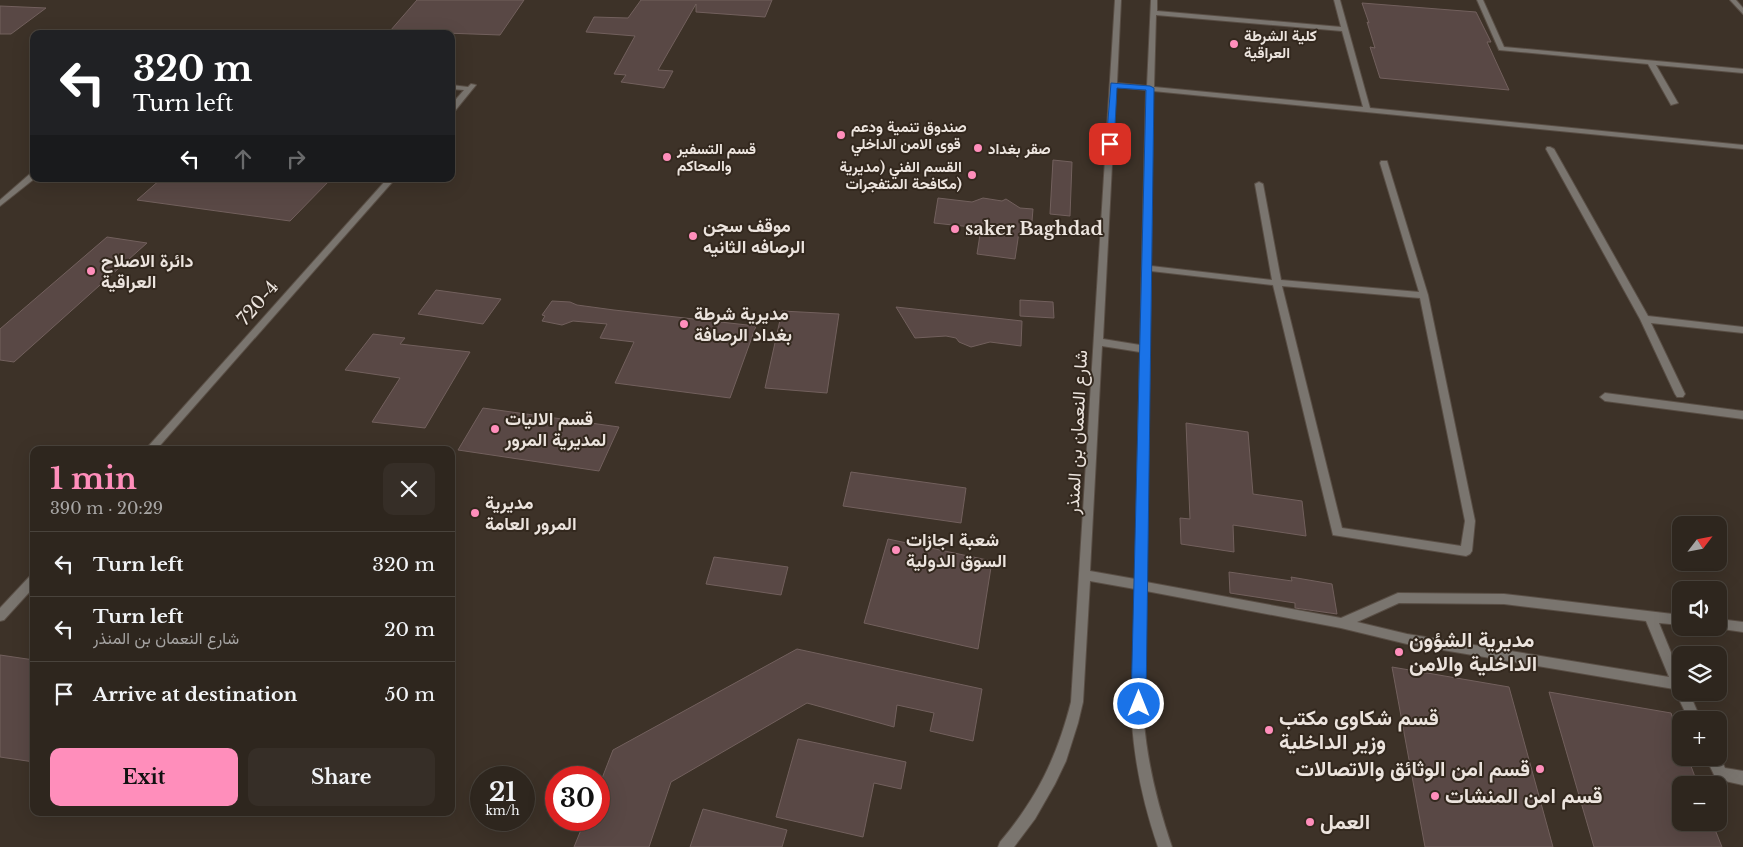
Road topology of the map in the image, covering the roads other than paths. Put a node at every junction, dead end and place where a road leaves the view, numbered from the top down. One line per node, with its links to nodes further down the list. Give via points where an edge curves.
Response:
1 (1118, 0): 11 (street, شارع النعمان بن المنذر)
2 (1154, 0): 7 (street)
3 (1337, 0): 8 (street)
4 (1480, 0): 9 (street, via 1501,49)
5 (1733, 0): 6 (street)
6 (1743, 12)
7 (1154, 13): 8 (street); 13 (street)
8 (1344, 29): 16 (street)
9 (1651, 63): 10 (street); 14 (street)
10 (1743, 71)
11 (1113, 85): 13 (street); 29 (street, شارع النعمان بن المنذر)
12 (455, 87): 15 (street, via 471,87)
13 (1150, 88): 16 (street); 24 (street)
14 (1674, 103)
15 (455, 105)
16 (1367, 109): 17 (street)
17 (1743, 147)
18 (1550, 149): 27 (street)
19 (1384, 163): 26 (street)
20 (30, 178): 23 (street)
21 (388, 182): 34 (street, 720-4)
22 (1259, 184): 25 (street)
23 (0, 204)
24 (1146, 268): 25 (street); 30 (street)
25 (1277, 283): 26 (street); 26 (street, via 1337,532 1466,551 1470,521)
26 (1424, 294)
27 (1645, 319): 28 (street); 31 (street)
28 (1743, 330)
29 (1098, 342): 30 (street); 35 (street, شارع النعمان بن المنذر)
30 (1145, 349): 37 (street)
31 (1680, 394)
32 (1606, 397): 33 (street)
33 (1743, 415)
34 (154, 446)
35 (1085, 575): 37 (street); 48 (street, شارع النعمان بن المنذر, via 1077,702 1070,735 1042,799)
36 (30, 583): 38 (street)
37 (1140, 586): 41 (street); 49 (street, via 1140,753 1154,816)
38 (0, 616)
39 (1650, 616): 40 (street); 41 (street, via 1504,599 1398,598); 44 (street)
40 (1672, 619)
41 (1341, 623): 45 (street, via 1408,639)
42 (1727, 625): 43 (street)
43 (1743, 627)
44 (1672, 670)
45 (1672, 688)
46 (1717, 766): 47 (street, via 1721,774)
47 (1743, 778)
48 (1005, 847)
49 (1165, 847)

